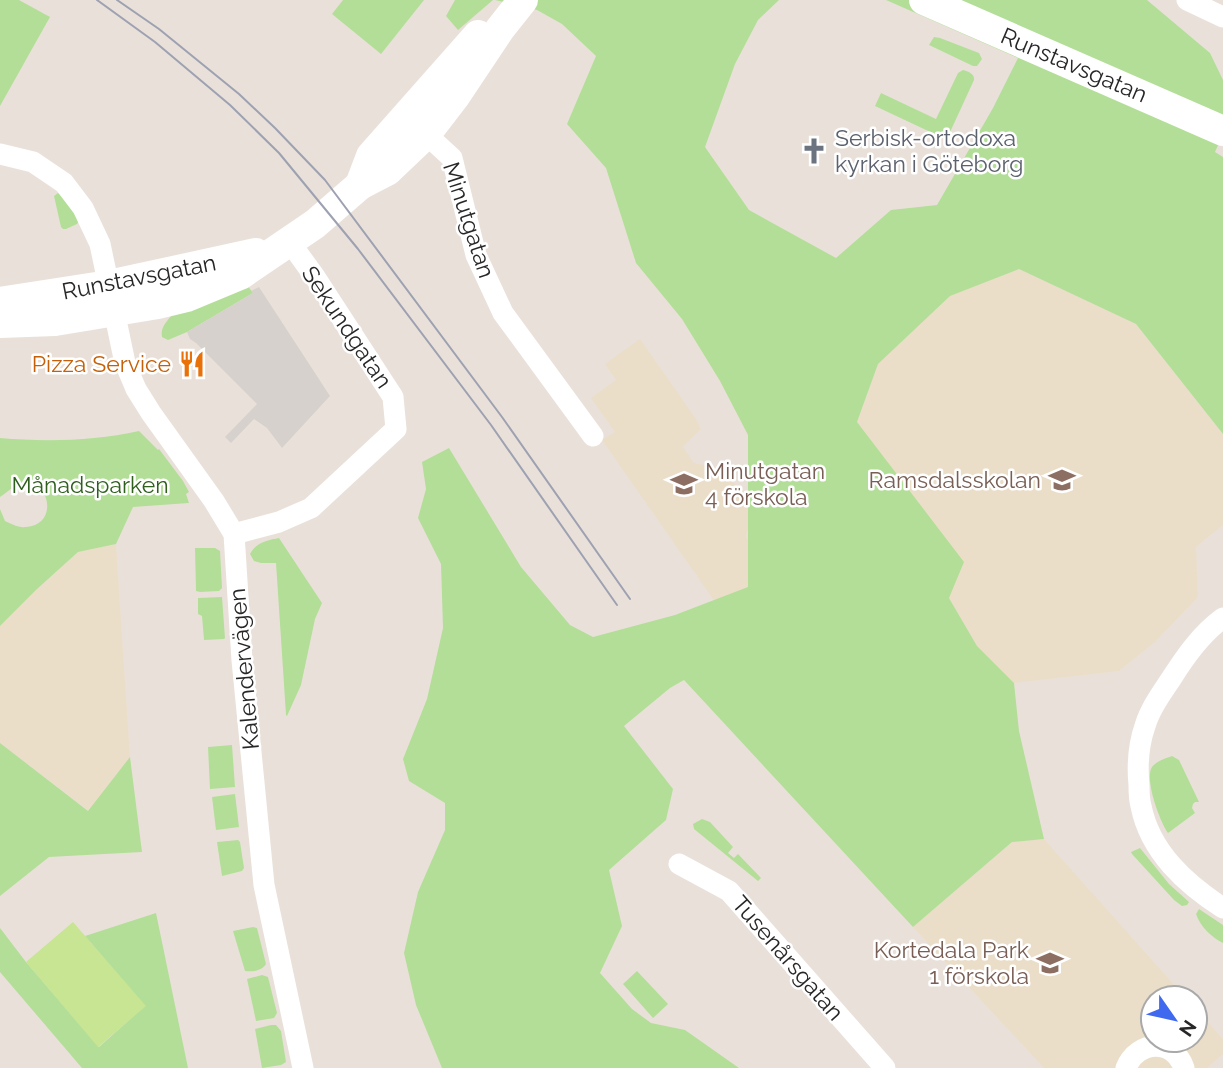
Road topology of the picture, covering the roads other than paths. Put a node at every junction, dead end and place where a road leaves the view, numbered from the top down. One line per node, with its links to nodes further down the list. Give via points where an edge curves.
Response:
1 (514, 0): 6 (street, Runstavsgatan, via 490,21)
2 (523, 0): 6 (street, Runstavsgatan, via 456,95)
3 (924, 0): 7 (street, Runstavsgatan)
4 (1187, 0): 5 (street)
5 (1223, 17)
6 (416, 126): 9 (street, Runstavsgatan, via 387,172 360,185); 13 (street, Minutgatan, via 452,158 476,255 503,313)
7 (1223, 131)
8 (0, 153): 10 (street, Kalendervägen, via 33,162 64,183 83,208 100,244)
9 (289, 241): 10 (street, Runstavsgatan, via 240,275 187,297); 14 (street, Sekundgatan, via 393,397 396,429 311,508)
10 (112, 298): 11 (street, Runstavsgatan); 12 (street, Runstavsgatan, via 55,321); 14 (street, Kalendervägen, via 135,389)
11 (0, 302)
12 (0, 323)
13 (593, 436)
14 (234, 534): 18 (street, Kalendervägen, via 264,885)
15 (1223, 618): 17 (street, via 1186,655 1154,704 1137,761 1141,806 1159,849 1178,873)
16 (679, 864): 19 (street, Tusenårsgatan, via 729,891)
17 (1223, 908)
18 (303, 1068)
19 (885, 1068)
20 (1126, 1068): 21 (street, via 1131,1057 1148,1046 1168,1049)
21 (1184, 1068)

